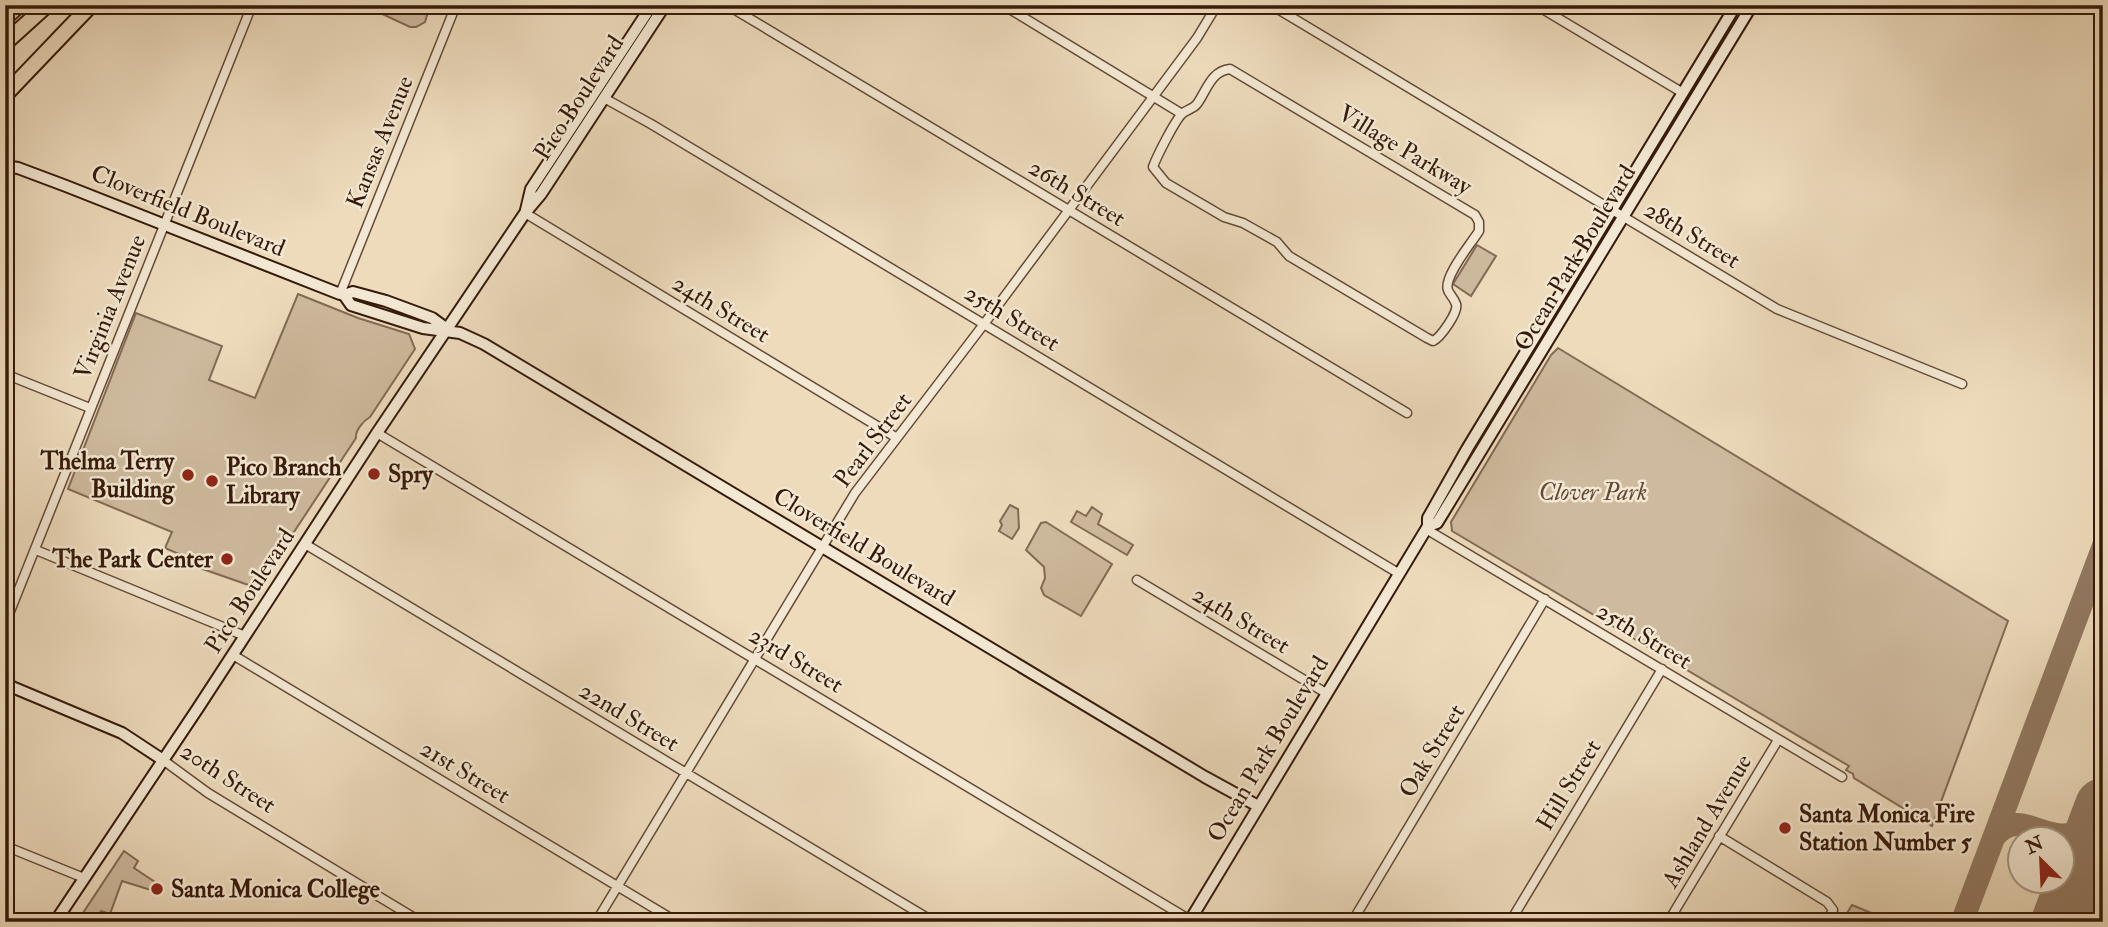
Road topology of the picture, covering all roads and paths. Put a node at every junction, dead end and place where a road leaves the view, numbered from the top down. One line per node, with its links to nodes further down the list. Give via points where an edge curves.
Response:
1 (19, 5): 15 (highway)
2 (47, 5): 16 (highway)
3 (91, 5): 19 (highway)
4 (252, 5): 30 (street, Virginia Avenue)
5 (456, 5): 31 (street, Kansas Avenue)
6 (652, 5): 17 (street, Pico Boulevard)
7 (665, 5): 17 (street, Pico Boulevard)
8 (727, 5): 27 (street, 26th Street)
9 (1003, 5): 20 (street)
10 (1217, 5): 20 (street, Pearl Street)
11 (1271, 5): 26 (street, 28th Street)
12 (1536, 5): 18 (street)
13 (1736, 5): 18 (street, Ocean Park Boulevard)
14 (1752, 5): 29 (street, Ocean Park Boulevard)
15 (5, 18)
16 (5, 43)
17 (634, 43): 21 (street, Pico Boulevard); 22 (street, Pico Boulevard)
18 (1683, 93): 26 (street, Ocean Park Boulevard)
19 (5, 95)
20 (1154, 96): 23 (street); 27 (street, Pearl Street)
21 (592, 97): 22 (street); 28 (street, Pico Boulevard, via 531,189)
22 (604, 98): 28 (street, Pico Boulevard); 32 (street, 25th Street)
23 (1182, 114): 23 (street, Village Parkway, via 1153,167 1166,183 1224,218 1277,242 1289,256 1427,338 1440,338 1456,310 1447,288 1449,278 1479,231 1475,215 1230,69 1215,75 1196,106)
24 (5, 160): 25 (street, Cloverfield Boulevard)
25 (11, 167): 30 (street, Cloverfield Boulevard)
26 (1613, 209): 29 (street, 28th Street); 40 (street, Ocean Park Boulevard, via 1467,449)
27 (1068, 210): 32 (street, Pearl Street); 37 (street, 26th Street)
28 (525, 213): 33 (street, Pico Boulevard); 39 (street, 24th Street)
29 (1624, 216): 35 (street, 28th Street, via 1777,309); 40 (street, Ocean Park Boulevard, via 1437,523)
30 (164, 225): 31 (street, Cloverfield Boulevard); 36 (street, Virginia Avenue)
31 (342, 294): 33 (street, Cloverfield Boulevard, via 354,292 386,301 432,318)
32 (984, 324): 39 (street, Pearl Street); 44 (street, 25th Street)
33 (447, 329): 38 (street, Pico Boulevard); 42 (street, Cloverfield Boulevard, via 498,352)
34 (5, 374): 36 (street)
35 (1962, 384)
36 (90, 408): 43 (street, Virginia Avenue)
37 (1407, 413)
38 (377, 433): 41 (street, Pico Boulevard); 50 (street, 23rd Street)
39 (897, 438): 42 (street, Pearl Street, via 855,493)
40 (1427, 527): 44 (street, Ocean Park Boulevard); 46 (street, 25th Street)
41 (305, 544): 48 (street, Pico Boulevard); 56 (street, 22nd Street)
42 (823, 547): 50 (street, Pearl Street); 58 (street, Cloverfield Boulevard)
43 (36, 550): 47 (street, Virginia Avenue); 48 (street)
44 (1398, 573): 53 (street, Ocean Park Boulevard)
45 (1137, 580): 53 (street, 24th Street)
46 (1545, 599): 51 (street, 25th Street); 69 (street, Oak Street)
47 (5, 624)
48 (245, 636): 49 (street, Pico Boulevard)
49 (233, 655): 55 (street, Pico Boulevard); 62 (street, 21st Street)
50 (755, 660): 56 (street, Pearl Street); 63 (street, 23rd Street)
51 (1662, 669): 54 (street, 25th Street); 70 (street, Hill Street)
52 (5, 684): 55 (street, 20th Street, via 122,733)
53 (1326, 693): 58 (street, Ocean Park Boulevard)
54 (1778, 740): 57 (street, 25th Street); 59 (street, Ashland Avenue)
55 (163, 760): 61 (street, Pico Boulevard); 65 (street, 20th Street, via 208,793)
56 (686, 774): 62 (street, Pearl Street); 68 (street, 22nd Street)
57 (1842, 778)
58 (1258, 806): 63 (street, Ocean Park Boulevard)
59 (1719, 836): 71 (street, Ashland Avenue); 72 (street, via 1827,902 1833,910)
60 (5, 846): 61 (street)
61 (84, 878): 64 (street, Pico Boulevard)
62 (618, 886): 66 (street, Pearl Street); 67 (street, 21st Street)
63 (1191, 921)
64 (55, 922)
65 (421, 922)
66 (596, 922)
67 (677, 922)
68 (934, 922)
69 (1352, 922)
70 (1510, 922)
71 (1668, 922)
72 (1826, 922)

